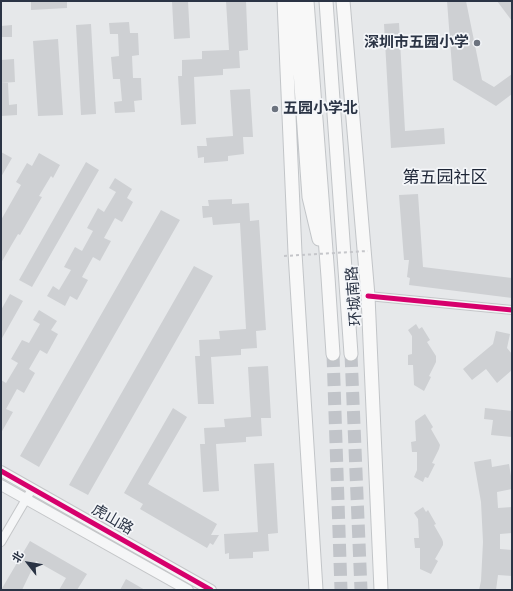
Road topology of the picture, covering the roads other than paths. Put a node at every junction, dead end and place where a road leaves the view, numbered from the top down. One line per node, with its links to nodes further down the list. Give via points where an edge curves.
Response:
1 (284, 1): 19 (main road, via 295,253)
2 (295, 1): 7 (main road, via 309,197)
3 (307, 1): 7 (main road, 环城南路)
4 (326, 1): 6 (main road, 环城南路)
5 (343, 5): 6 (main road); 8 (main road, 环城南路)
6 (342, 225): 11 (main road, 环城南路)
7 (328, 277): 10 (main road, 环城南路)
8 (368, 296): 9 (street); 20 (main road, 环城南路)
9 (512, 310)
10 (333, 354)
11 (351, 354)
12 (1, 471): 14 (street, 虎山路)
13 (1, 485): 15 (street, 虎山路)
14 (32, 488): 15 (street); 18 (street, 虎山路)
15 (26, 499): 16 (street); 17 (street, 虎山路)
16 (1, 542)
17 (188, 590)
18 (210, 590)
19 (316, 590)
20 (381, 590)

